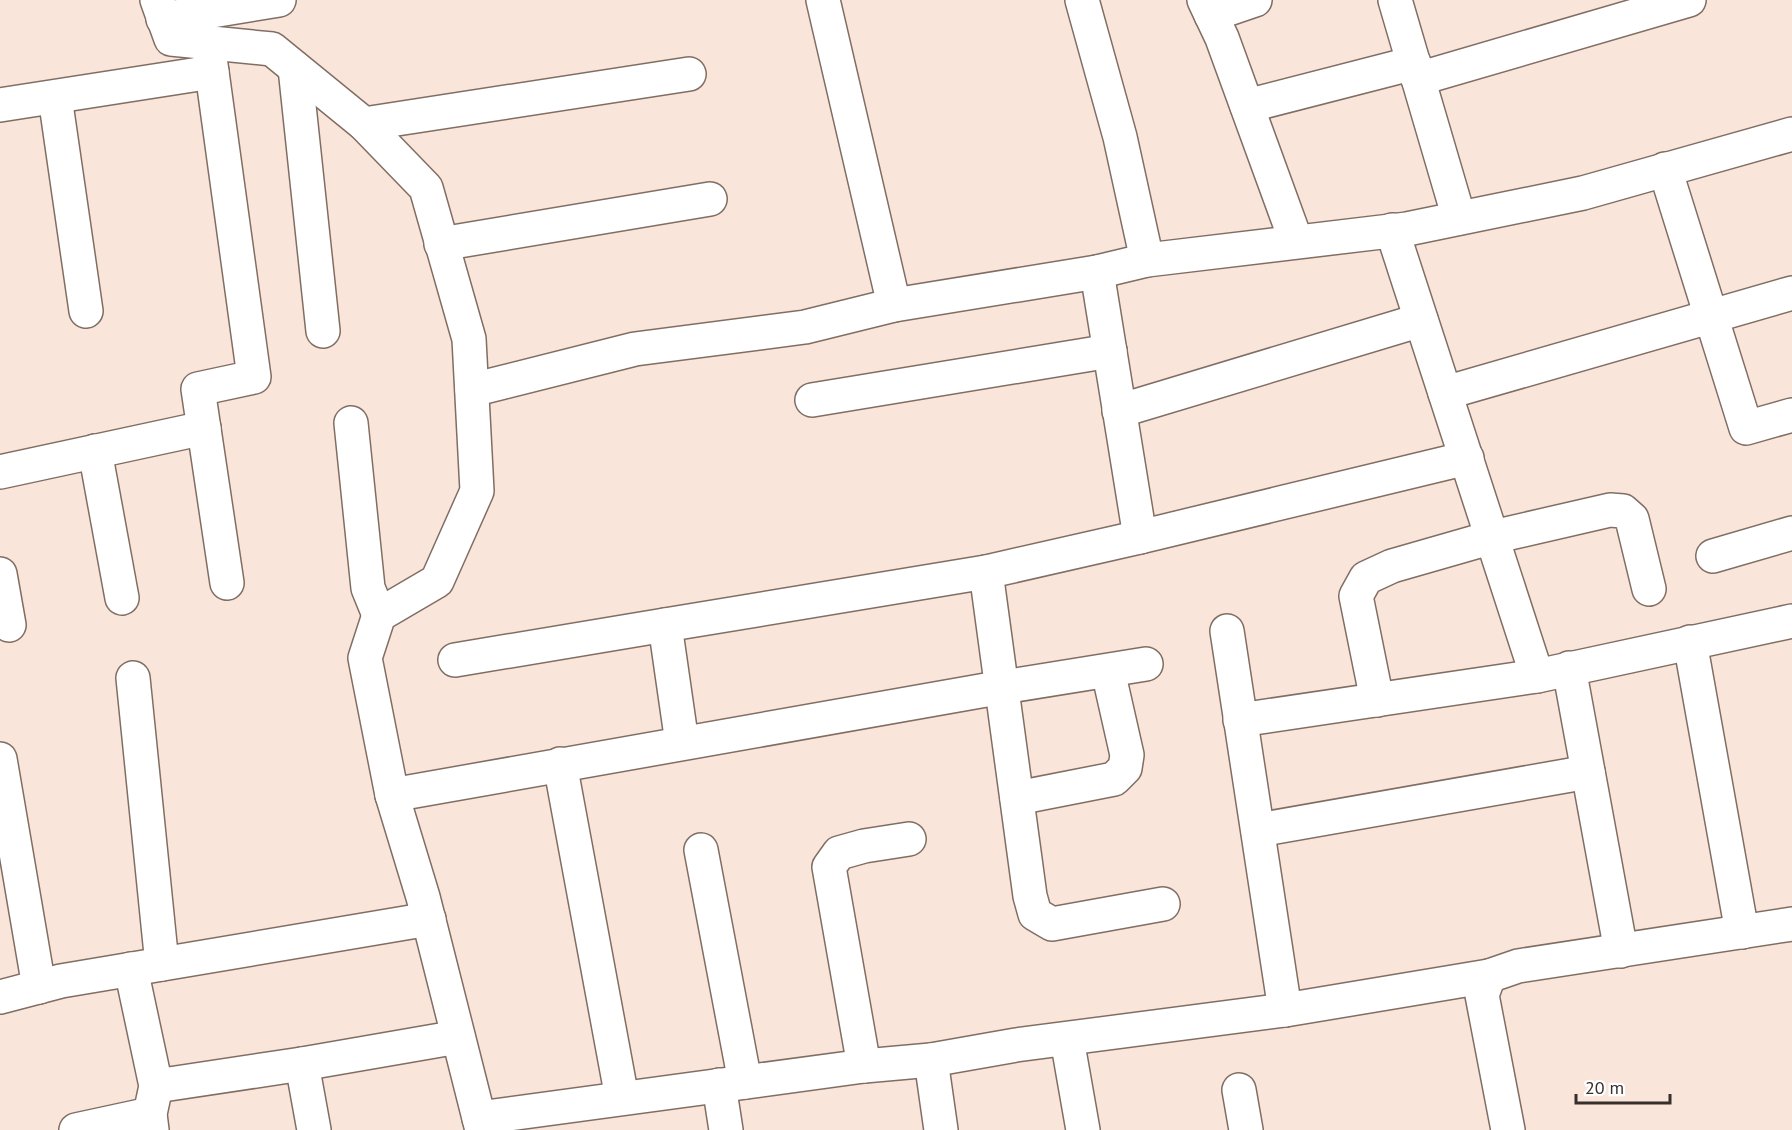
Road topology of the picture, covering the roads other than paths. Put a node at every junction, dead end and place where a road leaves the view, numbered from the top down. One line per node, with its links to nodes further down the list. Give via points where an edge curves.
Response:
1 (279, 0): 8 (street)
2 (824, 0): 27 (street)
3 (1082, 0): 24 (street, via 1120,137)
4 (1255, 0): 7 (street)
5 (1395, 0): 11 (street)
6 (1689, 0): 11 (street)
7 (1208, 7): 15 (street)
8 (160, 9): 9 (street, via 171,39)
9 (210, 58): 10 (street, via 272,49); 13 (street); 39 (street, via 254,377 198,389)
10 (295, 68): 16 (street); 31 (street)
11 (1416, 71): 15 (street); 20 (street)
12 (689, 74): 16 (street)
13 (55, 97): 14 (street); 28 (street)
14 (2, 101)
15 (1247, 106): 22 (street)
16 (364, 124): 23 (street, via 426,188)
17 (1792, 134): 18 (street)
18 (1665, 170): 20 (street, via 1583,193); 29 (street)
19 (710, 199): 23 (street)
20 (1460, 218): 21 (street)
21 (1392, 231): 22 (street); 30 (street)
22 (1296, 241): 24 (street)
23 (441, 244): 33 (street, via 469,339)
24 (1147, 260): 25 (street)
25 (1097, 272): 27 (street); 32 (street)
26 (1792, 293): 29 (street)
27 (894, 305): 33 (street, via 805,327 635,349)
28 (86, 311)
29 (1711, 317): 34 (street); 37 (street, via 1746,428)
30 (1421, 320): 34 (street); 36 (street)
31 (323, 331)
32 (1110, 351): 35 (street); 36 (street)
33 (472, 390): 52 (street, via 477,491 437,581)
34 (1445, 393): 41 (street)
35 (812, 400)
36 (1119, 411): 44 (street)
37 (1792, 415)
38 (351, 423): 52 (street, via 368,588)
39 (204, 428): 40 (street); 49 (street)
40 (95, 451): 42 (street); 51 (street)
41 (1467, 458): 44 (street); 45 (street)
42 (0, 472)
43 (1792, 533): 46 (street)
44 (1140, 537): 47 (street)
45 (1492, 537): 50 (street, via 1610,510 1623,511 1632,519); 62 (street); 65 (street, via 1392,566 1366,578 1356,596)
46 (1713, 556)
47 (986, 572): 55 (street); 64 (street)
48 (0, 574): 54 (street)
49 (227, 583)
50 (1649, 589)
51 (122, 598)
52 (380, 615): 71 (street, via 365,658)
53 (1792, 621): 57 (street)
54 (9, 625)
55 (665, 625): 58 (street); 67 (street)
56 (1227, 631): 66 (street)
57 (1690, 642): 60 (street); 80 (street)
58 (455, 660)
59 (1146, 664): 61 (street)
60 (1569, 668): 62 (street); 70 (street)
61 (1108, 670): 64 (street); 72 (street, via 1127,754 1125,768 1113,779)
62 (1538, 676): 65 (street)
63 (133, 678): 82 (street)
64 (1003, 687): 67 (street); 72 (street)
65 (1377, 700): 66 (street)
66 (1240, 720): 74 (street)
67 (682, 743): 69 (street)
68 (0, 759): 73 (street)
69 (560, 764): 71 (street); 94 (street)
70 (1588, 772): 74 (street); 81 (street)
71 (392, 795): 78 (street)
72 (1017, 798): 77 (street, via 1035,914 1052,924)
73 (5, 819): 84 (street)
74 (1258, 830): 86 (street)
75 (909, 839): 91 (street, via 838,853 829,867)
76 (701, 850): 92 (street)
77 (1163, 904)
78 (429, 919): 82 (street); 87 (street)
79 (1792, 924): 80 (street)
80 (1742, 932): 81 (street)
81 (1621, 951): 83 (street, via 1518,966)
82 (147, 967): 84 (street); 95 (street)
83 (1489, 976): 86 (street); 103 (street, via 1482,995)
84 (39, 987): 85 (street)
85 (0, 997)
86 (1285, 1010): 88 (street)
87 (458, 1037): 90 (street); 96 (street)
88 (1067, 1039): 89 (street); 101 (street)
89 (931, 1060): 91 (street); 100 (street)
90 (302, 1064): 95 (street); 98 (street)
91 (864, 1066): 92 (street)
92 (732, 1084): 94 (street); 99 (street)
93 (1239, 1090): 102 (street)
94 (622, 1098): 96 (street)
95 (153, 1110): 97 (street)
96 (480, 1124)
97 (76, 1130)
98 (314, 1130)
99 (726, 1130)
100 (940, 1130)
101 (1083, 1130)
102 (1246, 1130)
103 (1508, 1130)

